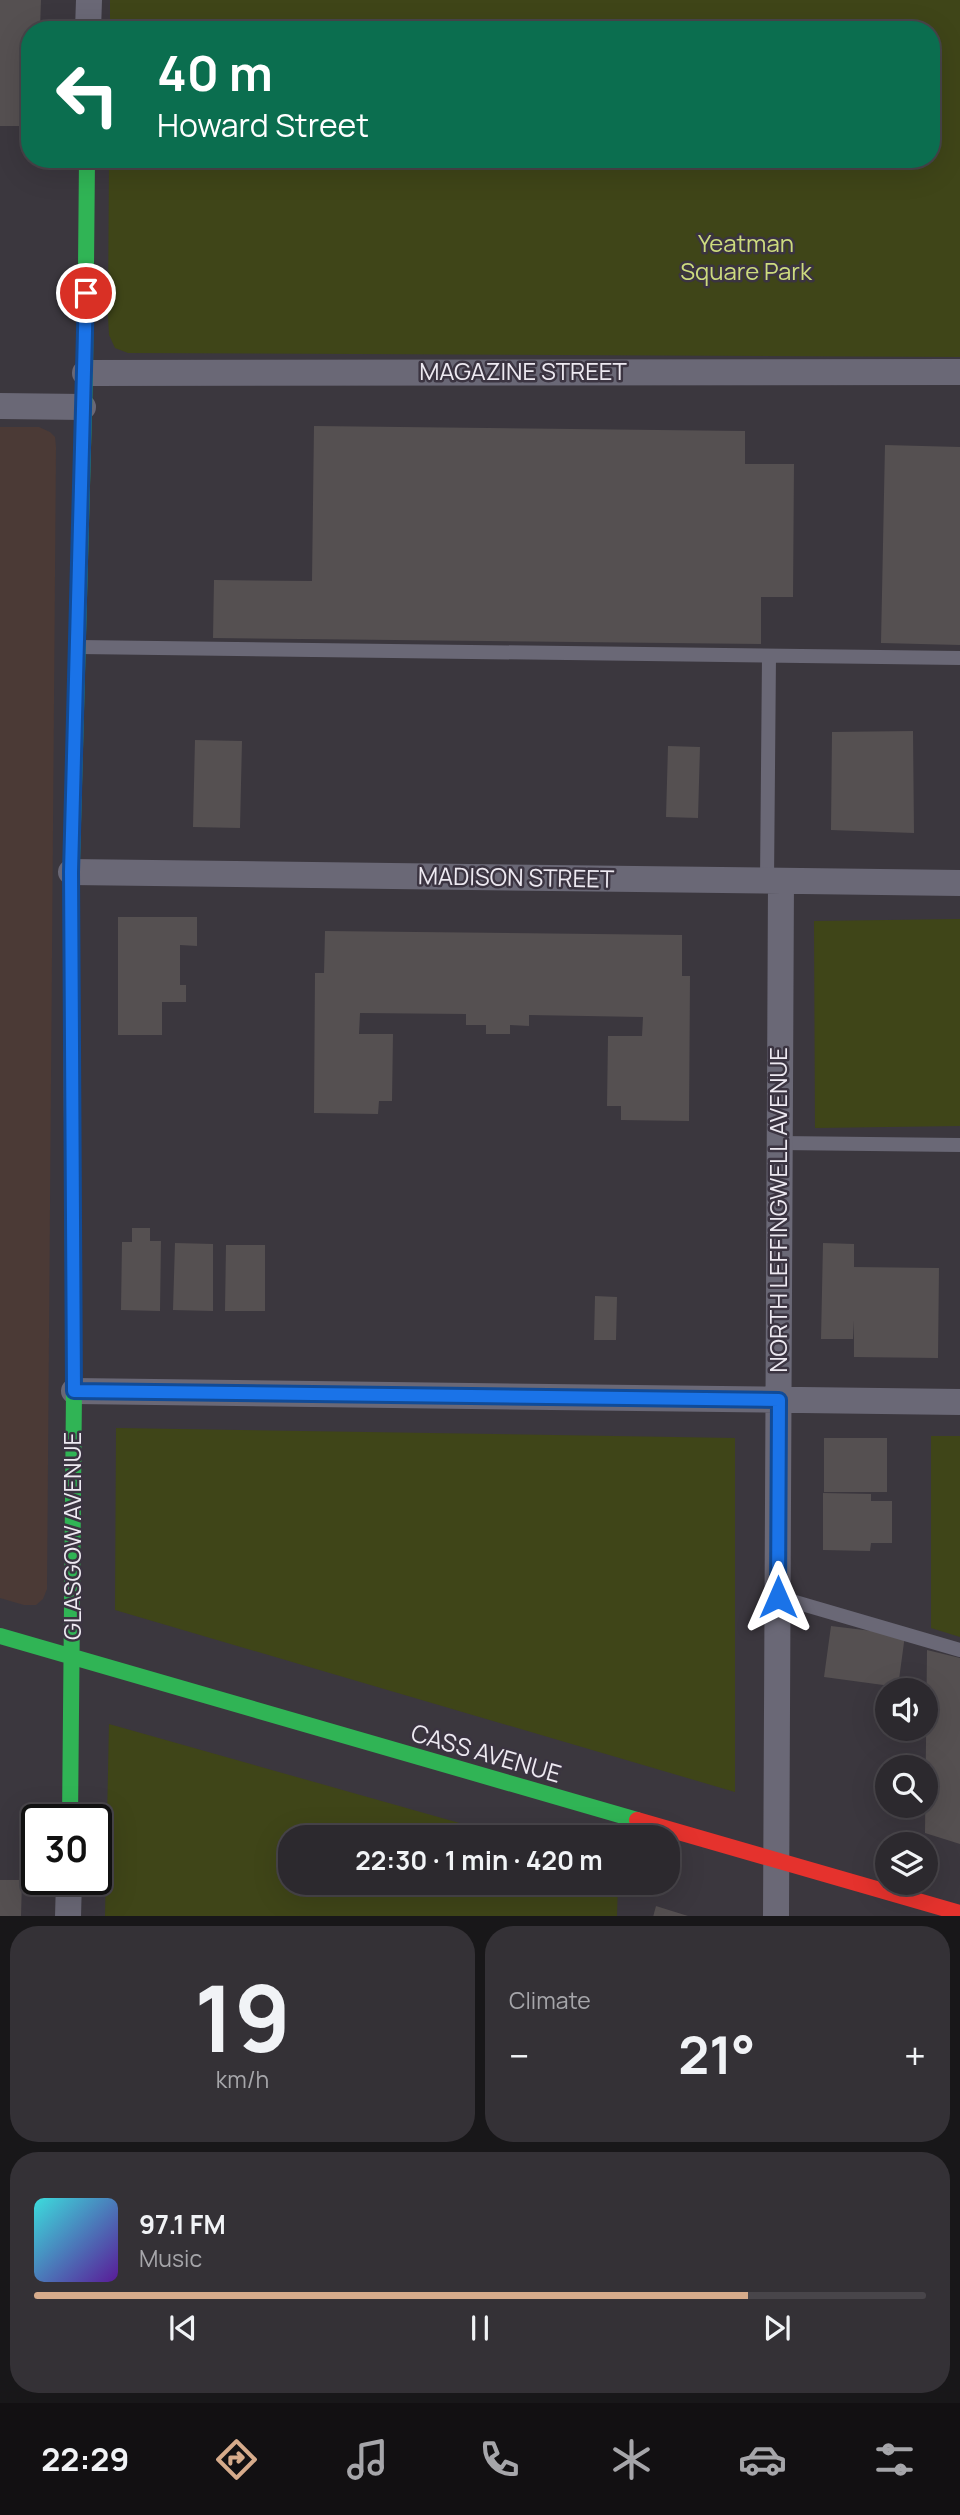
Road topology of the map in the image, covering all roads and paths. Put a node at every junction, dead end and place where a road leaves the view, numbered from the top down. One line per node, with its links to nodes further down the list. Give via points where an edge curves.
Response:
1 (89, 0): 2 (street)
2 (88, 21)
3 (87, 168): 5 (street, GLASGOW AVENUE)
4 (960, 372): 5 (street, MAGAZINE STREET)
5 (85, 373): 7 (street, GLASGOW AVENUE)
6 (0, 406): 7 (street)
7 (83, 407): 8 (street, GLASGOW AVENUE)
8 (77, 647): 9 (lane); 11 (street, GLASGOW AVENUE)
9 (769, 656): 10 (lane); 12 (lane)
10 (960, 658)
11 (71, 872): 12 (street, MADISON STREET); 16 (street, GLASGOW AVENUE)
12 (774, 881): 13 (street, MADISON STREET); 14 (street, NORTH LEFFINGWELL AVENUE)
13 (960, 883)
14 (780, 1143): 15 (lane); 17 (street, NORTH LEFFINGWELL AVENUE)
15 (960, 1145)
16 (74, 1391): 17 (street); 22 (street, GLASGOW AVENUE)
17 (779, 1400): 18 (street); 19 (street, NORTH LEFFINGWELL AVENUE)
18 (960, 1402)
19 (778, 1597): 21 (lane); 24 (street, NORTH LEFFINGWELL AVENUE)
20 (0, 1636): 22 (street, CASS AVENUE)
21 (960, 1650)
22 (72, 1657): 23 (street, GLASGOW AVENUE); 24 (street, CASS AVENUE)
23 (69, 1804)
24 (777, 1862): 26 (street, CASS AVENUE); 28 (street, NORTH LEFFINGWELL AVENUE)
25 (69, 1895): 27 (street)
26 (960, 1913)
27 (68, 1916)
28 (776, 1916)

